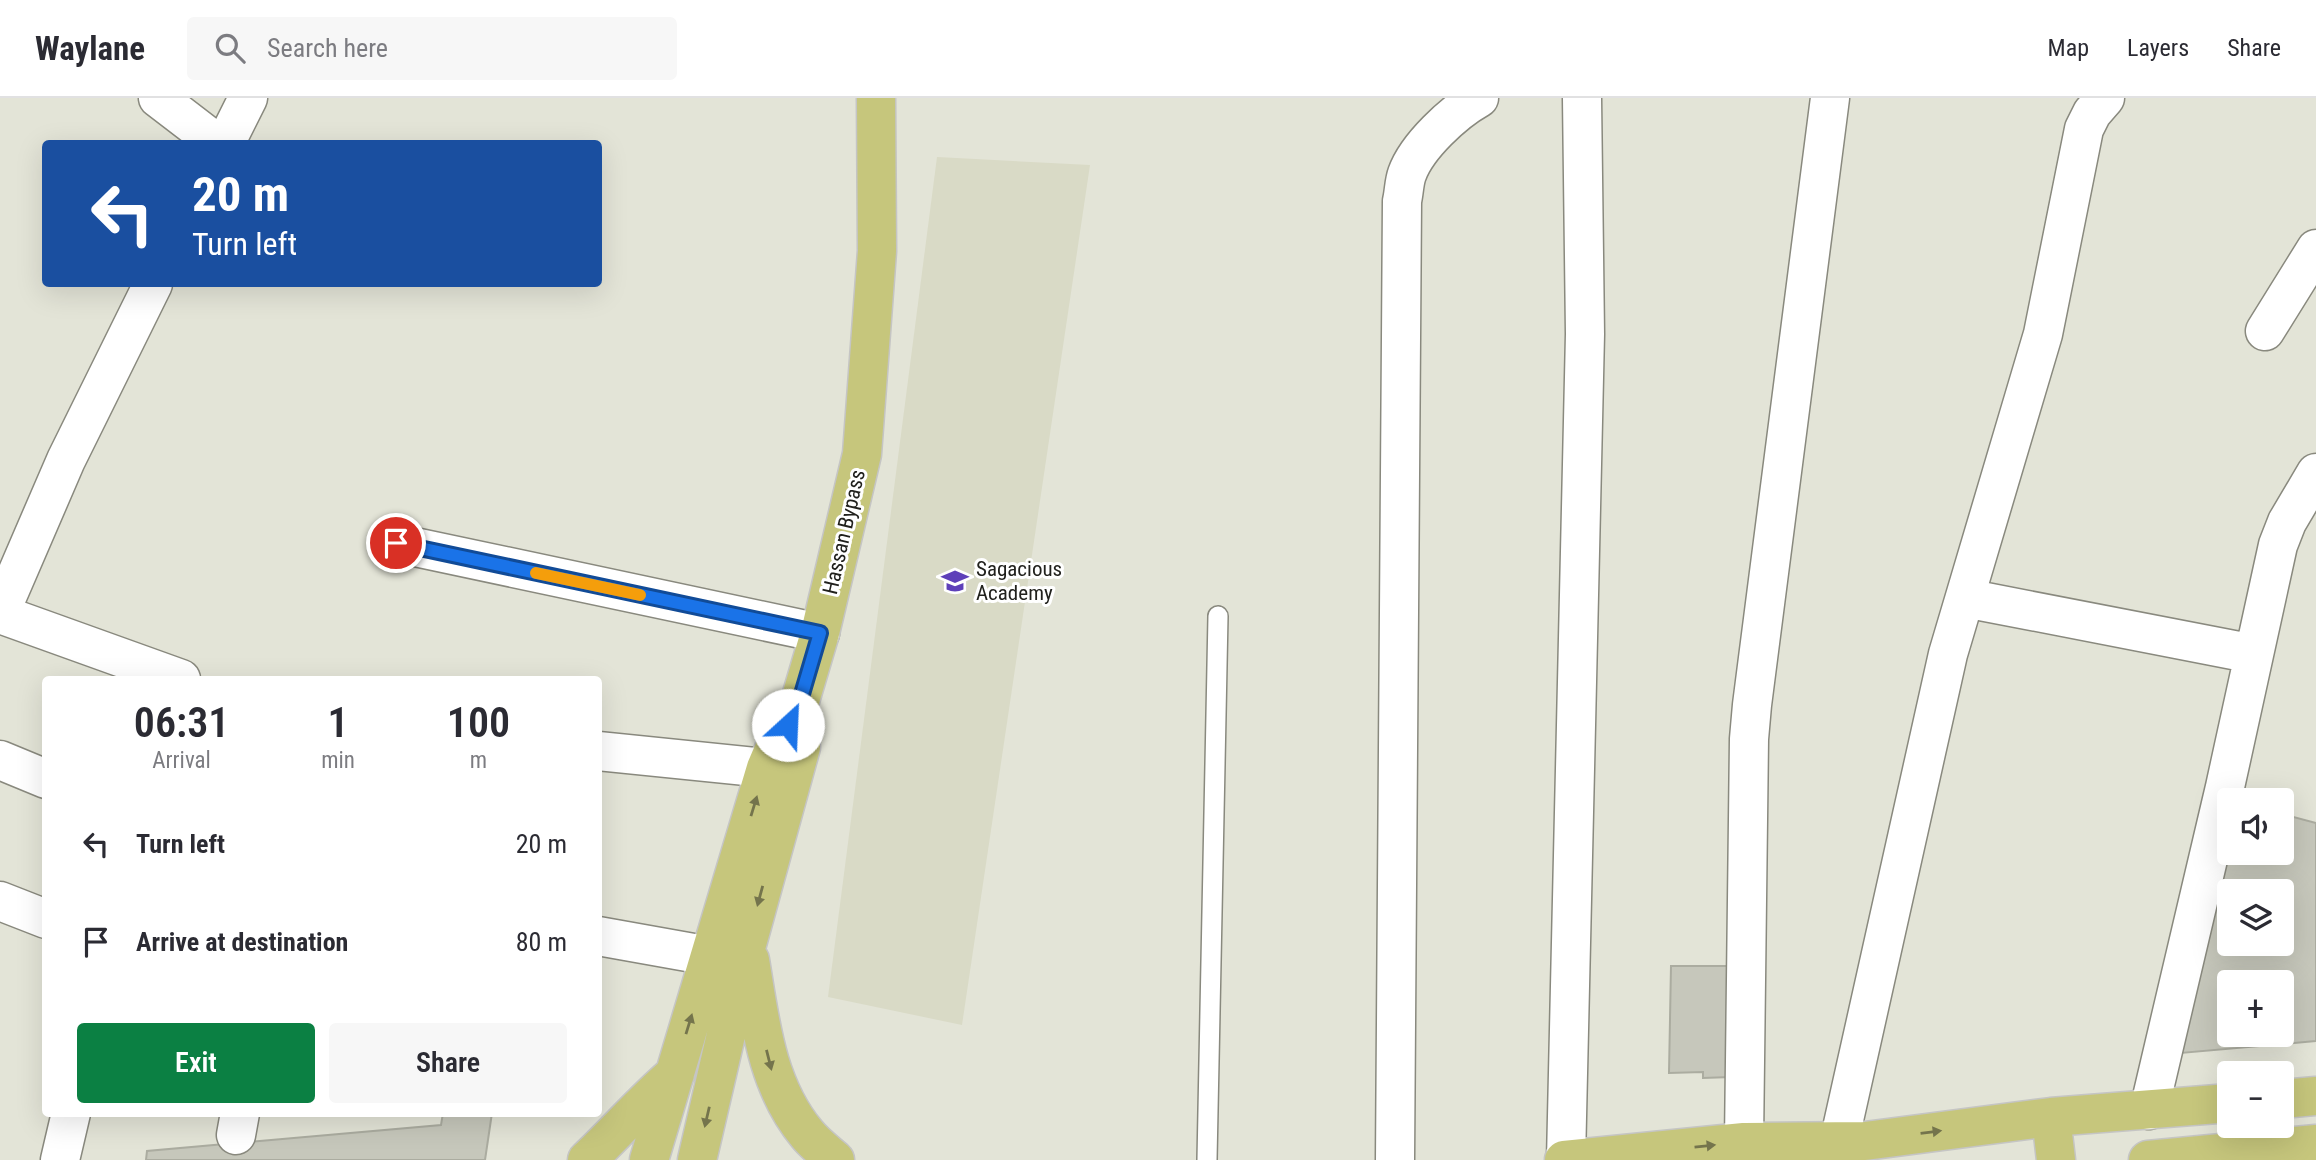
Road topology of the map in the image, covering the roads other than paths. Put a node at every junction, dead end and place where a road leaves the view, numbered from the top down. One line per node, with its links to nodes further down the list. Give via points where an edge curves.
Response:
1 (158, 98): 8 (street)
2 (248, 98): 9 (street)
3 (876, 98): 19 (highway, Hassan Bypass, via 877,251 862,454)
4 (1479, 98): 48 (street, via 1421,148 1407,174 1402,201)
5 (1581, 98): 49 (street, via 1585,334)
6 (1830, 98): 39 (street, via 1751,716)
7 (2105, 98): 16 (street, via 2084,129 2043,334)
8 (213, 140)
9 (227, 140)
10 (2316, 249): 12 (street)
11 (152, 287): 17 (street, via 66,460)
12 (2265, 331)
13 (2316, 473): 14 (street)
14 (2302, 515): 20 (street, via 2278,545)
15 (396, 543): 19 (street)
16 (1965, 598): 20 (street); 40 (street, via 1948,654)
17 (0, 613): 21 (street)
18 (1218, 616): 47 (lane)
19 (820, 633): 22 (highway, Hassan Bypass)
20 (2254, 654): 36 (street)
21 (173, 676)
22 (797, 711): 25 (highway); 30 (highway, Hassan Bypass, one-way to 30, via 801,747)
23 (602, 751): 25 (street)
24 (0, 760): 26 (street)
25 (766, 768): 31 (highway, one-way to 25)
26 (42, 777)
27 (0, 901): 28 (street)
28 (42, 917)
29 (602, 937): 31 (street)
30 (747, 944): 45 (highway, Hassan Bypass, one-way to 45); 46 (highway, one-way to 46, via 770,1067 788,1108 808,1136)
31 (710, 956): 32 (highway, one-way to 31)
32 (674, 1074): 43 (highway); 44 (highway)
33 (2316, 1096): 34 (highway)
34 (2294, 1098)
35 (2217, 1104): 36 (highway)
36 (2149, 1110): 38 (highway)
37 (70, 1117): 42 (street)
38 (2051, 1118): 40 (highway, one-way to 38); 50 (highway)
39 (1744, 1142): 40 (highway); 49 (highway, one-way to 39)
40 (1839, 1142)
41 (2316, 1144): 51 (highway)
42 (60, 1160)
43 (587, 1160)
44 (649, 1160)
45 (696, 1160)
46 (835, 1160)
47 (1207, 1160)
48 (1395, 1160)
49 (1565, 1160)
50 (2056, 1160)
51 (2148, 1160)

